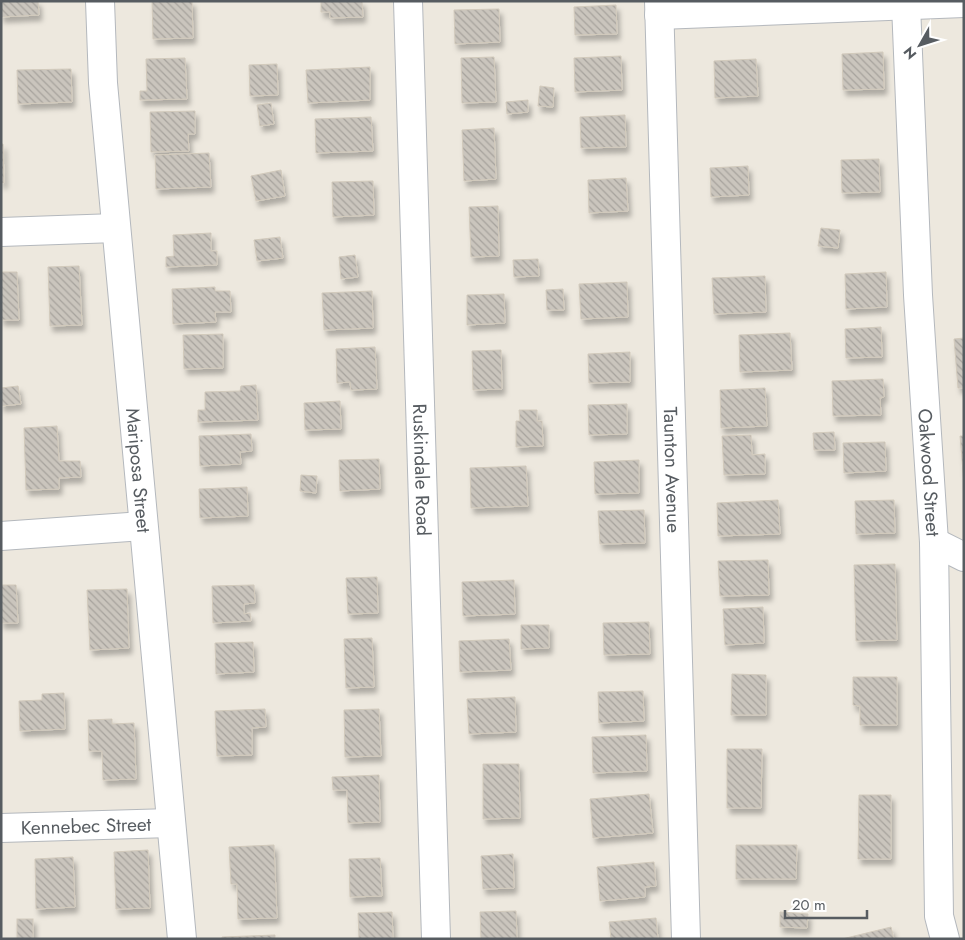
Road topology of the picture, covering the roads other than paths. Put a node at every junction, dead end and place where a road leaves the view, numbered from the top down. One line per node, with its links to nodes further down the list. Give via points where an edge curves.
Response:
1 (100, 1): 6 (street, Mariposa Street, via 103,83)
2 (408, 1): 15 (street, Ruskindale Road)
3 (964, 3): 4 (street)
4 (906, 5): 5 (street); 10 (street, Oakwood Street, via 918,295)
5 (659, 8): 16 (street, Taunton Avenue)
6 (116, 228): 7 (street); 8 (street, Mariposa Street)
7 (1, 232)
8 (143, 526): 9 (street); 12 (street, Mariposa Street)
9 (1, 536)
10 (934, 542): 11 (street); 17 (street, Oakwood Street, via 940,916)
11 (964, 557)
12 (171, 823): 13 (street, Kennebec Street); 14 (street, Mariposa Street)
13 (1, 828)
14 (182, 939)
15 (436, 939)
16 (686, 939)
17 (945, 939)

